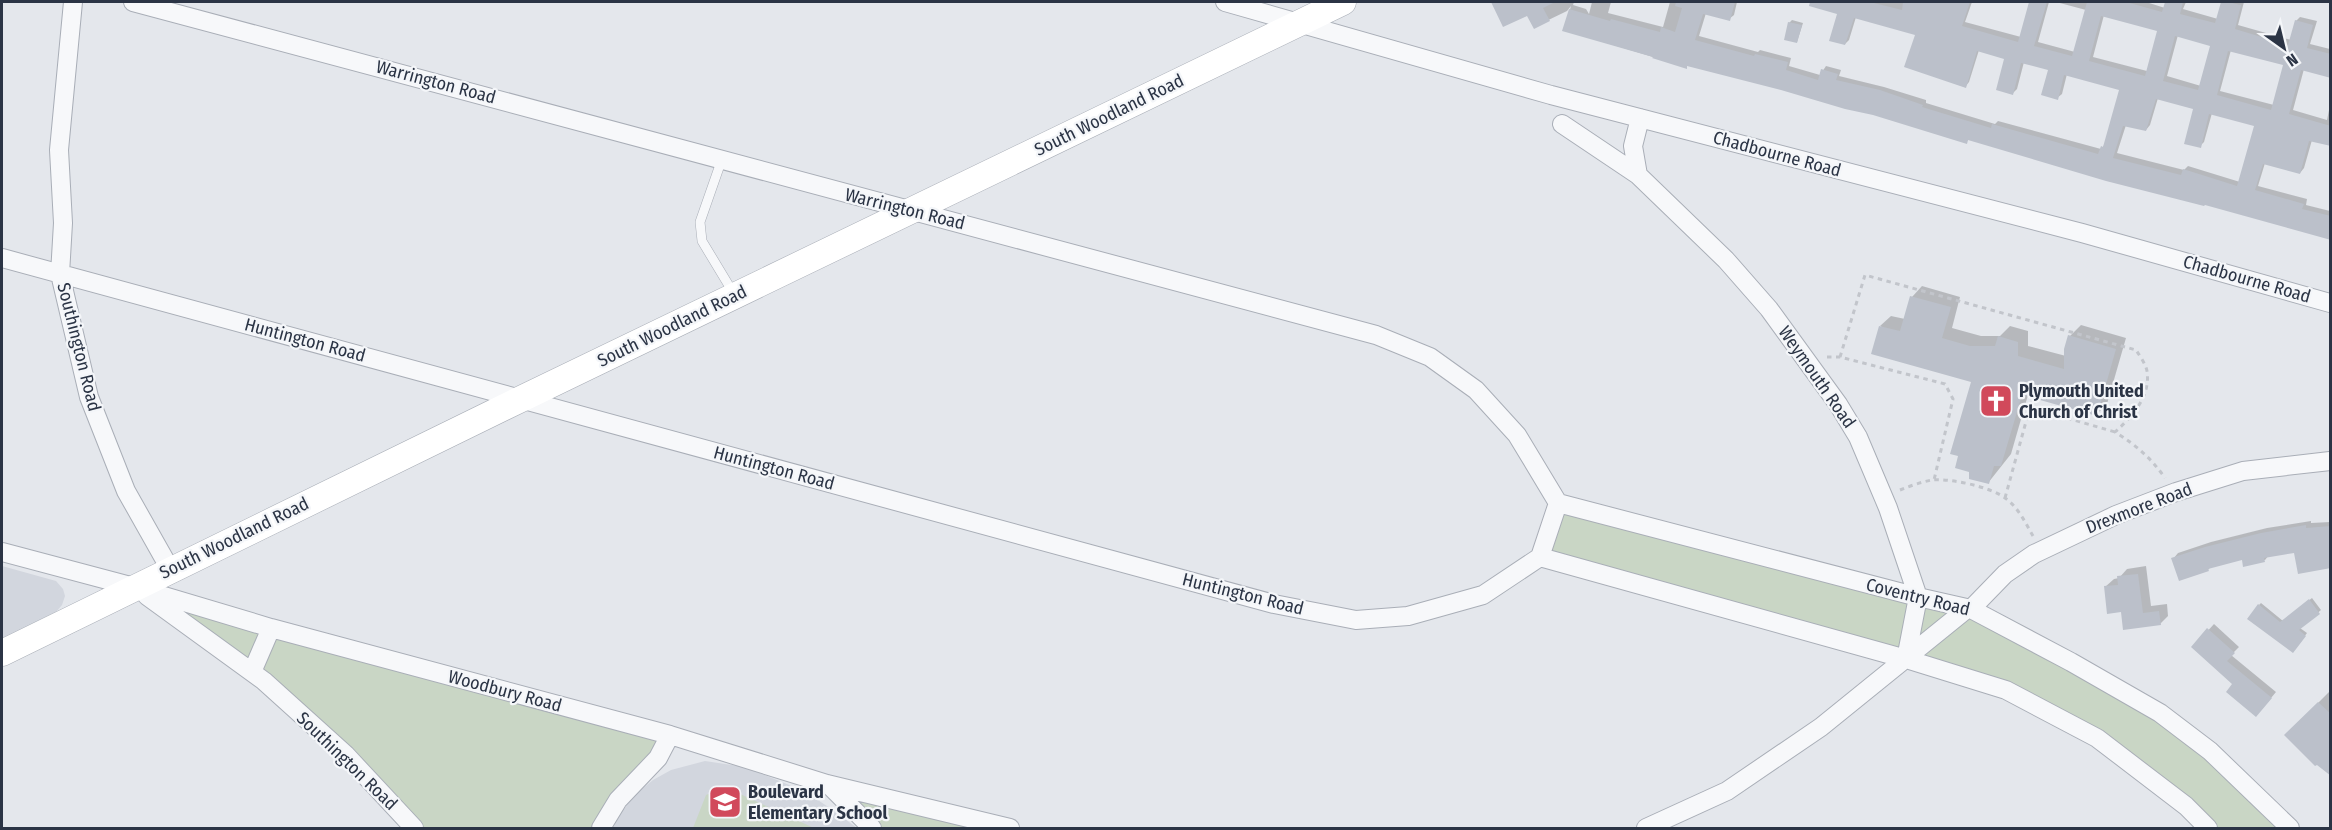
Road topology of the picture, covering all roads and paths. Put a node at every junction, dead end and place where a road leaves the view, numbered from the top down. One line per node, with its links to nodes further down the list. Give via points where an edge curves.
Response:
1 (73, 2): 12 (street, Southington Road, via 58,150 63,223)
2 (133, 2): 8 (street, Warrington Road)
3 (1224, 2): 5 (street, Chadbourne Road)
4 (1343, 2): 5 (street, South Woodland Road)
5 (1300, 22): 6 (street, Chadbourne Road); 10 (street, South Woodland Road)
6 (1640, 118): 9 (street, via 1633,146); 14 (street, Chadbourne Road, via 2071,230)
7 (1562, 124): 9 (street, Weymouth Road)
8 (722, 159): 10 (street, Warrington Road); 13 (lane, via 700,231)
9 (1638, 175): 30 (street, Weymouth Road, via 1726,260 1765,304 1838,404 1858,438 1888,508)
10 (913, 210): 13 (street, South Woodland Road); 24 (street, Warrington Road, via 1376,335 1430,357 1476,390 1517,435)
11 (2, 258): 12 (street, Huntington Road)
12 (60, 274): 17 (street, Huntington Road); 28 (street, Southington Road, via 89,397 126,491)
13 (735, 296): 17 (street, South Woodland Road)
14 (2331, 303)
15 (1827, 357): 16 (path)
16 (1840, 357): 18 (path, via 1864,275 2136,350 2147,371 2146,388 2140,407); 20 (path, via 1946,384 1953,399)
17 (521, 399): 27 (street, Huntington Road, via 1262,601 1356,620 1408,616 1483,595); 28 (street, South Woodland Road)
18 (2115, 432): 21 (path, via 2138,446); 23 (path, via 2036,412 2027,418)
19 (2331, 460): 31 (street, Drexmore Road, via 2242,471 2116,515 2034,554 2005,574)
20 (1934, 480): 22 (path); 23 (path, via 1990,490)
21 (2167, 480)
22 (1899, 490)
23 (2005, 498): 25 (path, via 2020,513)
24 (1558, 503): 27 (street); 30 (street, Coventry Road)
25 (2033, 536)
26 (2, 552): 29 (street, Woodbury Road)
27 (1540, 557): 34 (street)
28 (170, 569): 29 (street, South Woodland Road)
29 (134, 587): 32 (street, Woodbury Road); 33 (street, South Woodland Road); 35 (street, Southington Road)
30 (1918, 597): 31 (street, Coventry Road); 34 (street, Weymouth Road)
31 (1969, 608): 34 (street, Drexmore Road); 44 (street, Coventry Road, via 2160,713 2210,752)
32 (271, 628): 35 (street); 36 (street, Woodbury Road)
33 (2, 653)
34 (1906, 659): 42 (street, Drexmore Road, via 1821,727 1727,791); 43 (street, via 2006,690 2097,738 2186,806)
35 (252, 672): 38 (street, Southington Road, via 346,755)
36 (670, 735): 37 (street, Woodbury Road); 39 (street, via 658,758 618,800)
37 (827, 784): 40 (street); 41 (street, Woodbury Road)
38 (414, 828)
39 (601, 828)
40 (872, 828)
41 (1010, 828)
42 (1646, 828)
43 (2208, 828)
44 (2290, 828)

